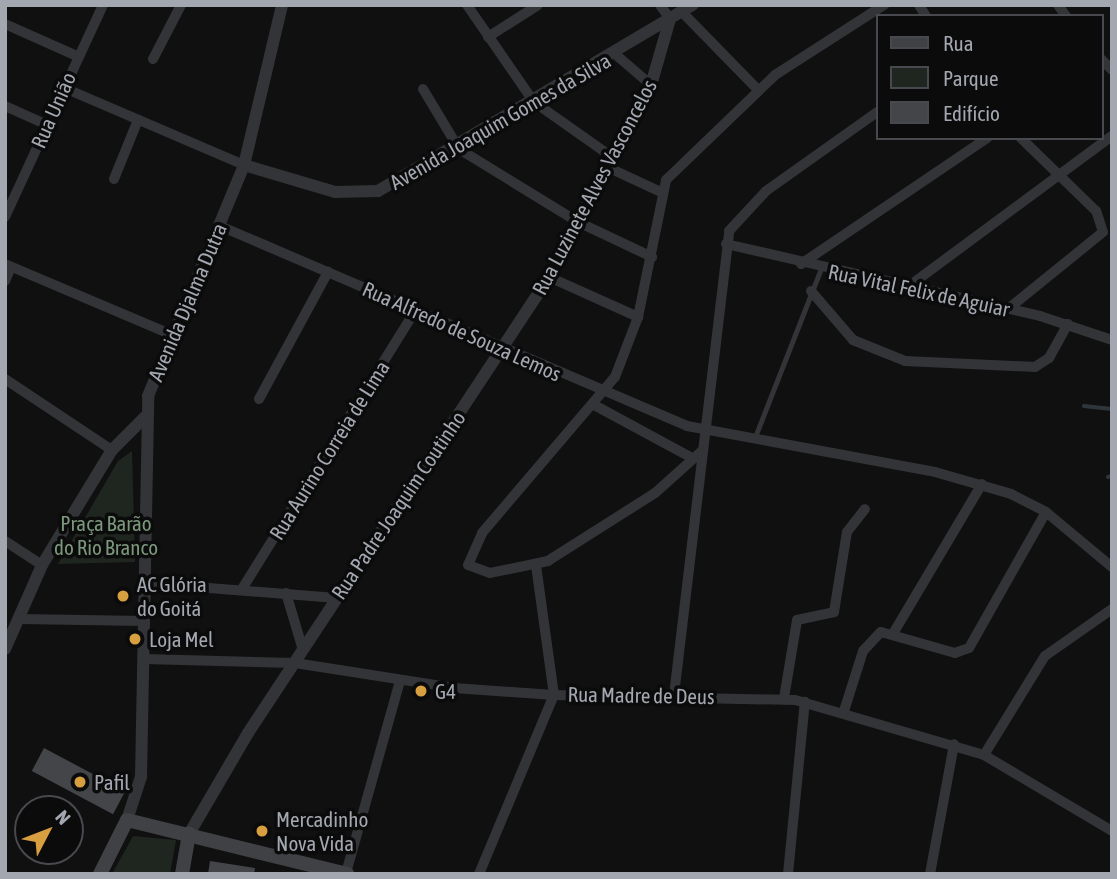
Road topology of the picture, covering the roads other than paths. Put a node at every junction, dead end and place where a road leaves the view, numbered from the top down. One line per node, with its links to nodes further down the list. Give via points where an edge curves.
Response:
1 (103, 5): 13 (street, Rua União)
2 (181, 5): 14 (street)
3 (282, 5): 29 (street, Avenida Djalma Dutra)
4 (467, 5): 11 (street)
5 (538, 5): 11 (street)
6 (660, 5): 9 (street)
7 (884, 5): 18 (street)
8 (688, 8): 9 (street, Avenida Joaquim Gomes da Silva); 18 (street)
9 (670, 19): 12 (street, Avenida Joaquim Gomes da Silva); 15 (street, Rua Luzinete Alves Vasconcelos)
10 (5, 24): 13 (street)
11 (488, 37): 19 (street)
12 (615, 54): 15 (street); 19 (street, Avenida Joaquim Gomes da Silva)
13 (78, 56): 16 (street, Rua União)
14 (153, 59)
15 (651, 85): 28 (street, Rua Luzinete Alves Vasconcelos)
16 (62, 87): 22 (street, Avenida Joaquim Gomes da Silva); 23 (street, Rua União)
17 (423, 89): 27 (street)
18 (758, 90): 34 (street, via 677,165)
19 (534, 102): 27 (street, Avenida Joaquim Gomes da Silva); 28 (street)
20 (5, 106): 23 (street)
21 (876, 113): 38 (street, via 766,191 734,221)
22 (138, 120): 29 (street, Avenida Joaquim Gomes da Silva); 31 (street)
23 (46, 124): 33 (street, Rua União)
24 (1112, 136): 30 (street)
25 (984, 140): 40 (street)
26 (1023, 140): 30 (street)
27 (459, 149): 29 (street, Avenida Joaquim Gomes da Silva, via 362,194); 36 (street)
28 (610, 162): 34 (street); 36 (street, Rua Luzinete Alves Vasconcelos)
29 (244, 165): 37 (street, Avenida Djalma Dutra)
30 (1060, 176): 46 (street); 48 (street, via 1096,211 1103,232)
31 (114, 179)
32 (5, 184): 33 (street)
33 (17, 190): 35 (street, Rua União)
34 (661, 192): 39 (street)
35 (5, 217)
36 (578, 222): 39 (street); 44 (street, Rua Luzinete Alves Vasconcelos)
37 (220, 226): 43 (street, Rua Alfredo de Souza Lemos); 52 (street, Avenida Djalma Dutra)
38 (726, 244): 40 (street, Rua Vital Felix de Aguiar); 60 (street)
39 (652, 257): 50 (street)
40 (802, 264): 42 (street, Rua Vital Felix de Aguiar)
41 (8, 265): 45 (street); 52 (street)
42 (821, 269): 46 (street, Rua Vital Felix de Aguiar); 47 (lane)
43 (328, 272): 49 (street, Rua Alfredo de Souza Lemos); 57 (street)
44 (548, 277): 50 (street); 54 (street, Rua Luzinete Alves Vasconcelos)
45 (5, 281)
46 (905, 289): 48 (street, Rua Vital Felix de Aguiar)
47 (811, 291): 51 (street, via 853,340 905,361 1035,367 1049,358); 61 (lane)
48 (1008, 309): 51 (street, Rua Vital Felix de Aguiar)
49 (416, 310): 54 (street, Rua Alfredo de Souza Lemos); 73 (street, Rua Aurino Correia de Lima)
50 (638, 317): 56 (street)
51 (1068, 324): 53 (street, Rua Vital Felix de Aguiar)
52 (170, 334): 59 (street, Avenida Djalma Dutra)
53 (1112, 340)
54 (503, 348): 56 (street, Rua Alfredo de Souza Lemos); 75 (street, Rua Padre Joaquim Coutinho)
55 (5, 379): 62 (street)
56 (605, 396): 58 (street); 60 (street, Rua Alfredo de Souza Lemos)
57 (258, 400)
58 (596, 406): 64 (street); 70 (street, via 469,553 471,569 490,573)
59 (145, 418): 62 (street); 72 (street)
60 (706, 431): 61 (street, Rua Alfredo de Souza Lemos); 63 (street)
61 (754, 439): 65 (street, Rua Alfredo de Souza Lemos)
62 (111, 450): 69 (street)
63 (703, 450): 64 (street); 86 (street)
64 (692, 458): 70 (street, via 655,493)
65 (982, 484): 67 (street, Rua Alfredo de Souza Lemos); 79 (street)
66 (865, 509): 87 (street, via 847,532 834,612 797,620)
67 (1046, 512): 71 (street, Rua Alfredo de Souza Lemos); 79 (street, via 965,651)
68 (5, 541): 69 (street)
69 (43, 565): 77 (street)
70 (536, 565): 85 (street)
71 (1112, 567)
72 (146, 583): 73 (street); 78 (street)
73 (242, 589): 74 (street)
74 (286, 593): 75 (street); 81 (street)
75 (336, 598): 81 (street, Rua Padre Joaquim Coutinho)
76 (1112, 609): 91 (street, via 1045,656)
77 (20, 619): 78 (street); 80 (street)
78 (144, 621): 82 (street)
79 (894, 632): 89 (street, via 875,635 863,650)
80 (5, 649)
81 (303, 650): 83 (street, Rua Padre Joaquim Coutinho)
82 (144, 659): 83 (street, Rua Madre de Deus); 92 (street, via 141,776)
83 (295, 663): 84 (street, Rua Madre de Deus); 94 (street, Rua Padre Joaquim Coutinho)
84 (400, 681): 85 (street, Rua Madre de Deus); 97 (street)
85 (554, 695): 86 (street, Rua Madre de Deus); 98 (street)
86 (674, 695): 87 (street, Rua Madre de Deus)
87 (784, 698): 88 (street, Rua Madre de Deus)
88 (805, 702): 89 (street, Rua Madre de Deus); 99 (street)
89 (844, 711): 90 (street, Rua Madre de Deus)
90 (954, 744): 91 (street, Rua Madre de Deus); 100 (street)
91 (984, 755): 93 (street, Rua Madre de Deus)
92 (127, 820): 94 (main road); 95 (main road)
93 (1112, 831)
94 (189, 834): 96 (main road); 97 (main road)
95 (100, 874)
96 (181, 874)
97 (346, 874)
98 (479, 874)
99 (788, 874)
100 (930, 874)

